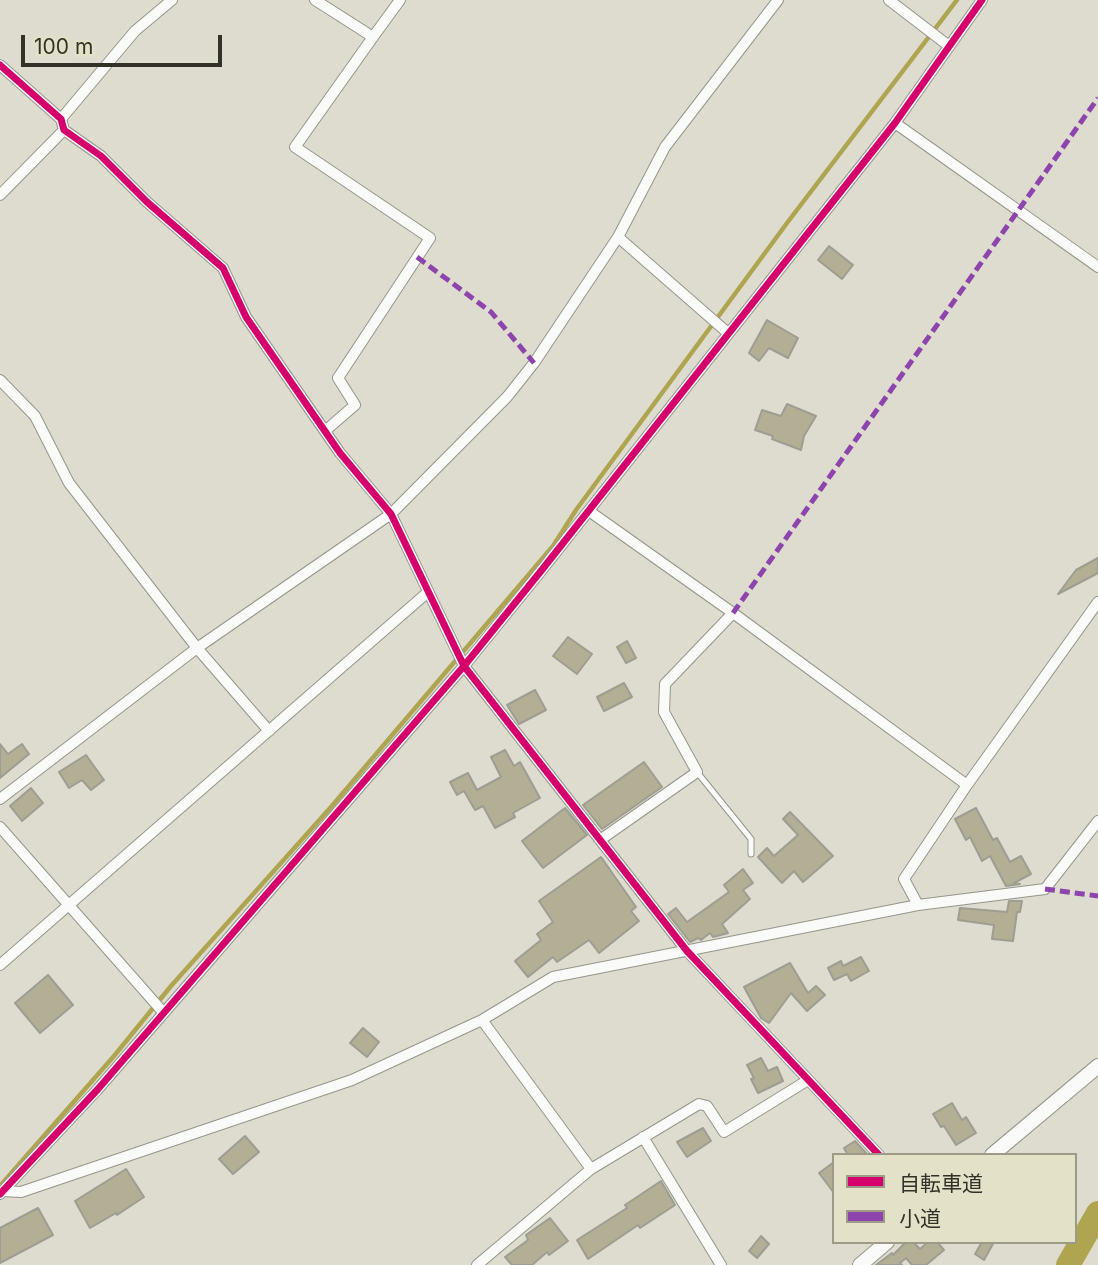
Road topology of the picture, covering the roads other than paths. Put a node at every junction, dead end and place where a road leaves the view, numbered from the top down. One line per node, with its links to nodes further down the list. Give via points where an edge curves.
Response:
1 (172, 0): 11 (street, via 135,31)
2 (316, 0): 7 (street)
3 (400, 0): 7 (street)
4 (778, 0): 13 (street, via 665,147)
5 (889, 0): 8 (street)
6 (982, 0): 8 (street)
7 (373, 37): 17 (street, via 295,147 430,239 338,378 355,405)
8 (949, 46): 10 (street)
9 (0, 65): 11 (street)
10 (895, 123): 14 (street); 15 (street)
11 (62, 124): 12 (street); 17 (street, via 223,268 246,317)
12 (0, 195)
13 (618, 237): 15 (street); 19 (street, via 507,397)
14 (1098, 267)
15 (728, 333): 18 (street)
16 (0, 380): 23 (street, via 35,416 69,483)
17 (325, 432): 19 (street)
18 (589, 511): 22 (street); 24 (street)
19 (391, 514): 20 (street); 23 (street)
20 (428, 592): 24 (street); 25 (street)
21 (1098, 602): 27 (street)
22 (733, 613): 26 (street, via 665,684 664,712); 27 (street)
23 (197, 648): 25 (street); 28 (street)
24 (464, 666): 31 (street); 37 (street)
25 (270, 731): 34 (street)
26 (697, 772): 31 (street); 32 (lane, via 751,839)
27 (967, 785): 33 (street, via 905,879)
28 (0, 799)
29 (1098, 821): 33 (street, via 1045,890)
30 (0, 827): 34 (street)
31 (600, 840): 35 (street)
32 (751, 854)
33 (918, 905): 35 (street)
34 (68, 906): 36 (street); 37 (street)
35 (687, 951): 38 (street, via 553,977); 40 (street)
36 (0, 965)
37 (163, 1012): 45 (street)
38 (482, 1020): 44 (street); 45 (street, via 352,1080 21,1192)
39 (1098, 1066): 43 (main road)
40 (808, 1080): 41 (street, via 724,1132 707,1106 699,1104); 42 (street)
41 (643, 1138): 44 (street); 50 (street)
42 (877, 1153)
43 (994, 1153)
44 (591, 1169): 47 (street)
45 (1, 1193)
46 (885, 1244): 51 (main road)
47 (486, 1256): 48 (street); 49 (street)
48 (477, 1265)
49 (494, 1265)
50 (721, 1265)
51 (860, 1265)

